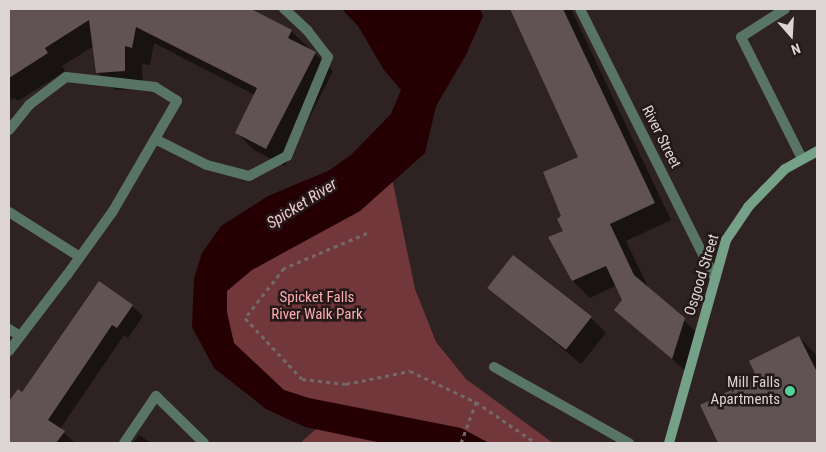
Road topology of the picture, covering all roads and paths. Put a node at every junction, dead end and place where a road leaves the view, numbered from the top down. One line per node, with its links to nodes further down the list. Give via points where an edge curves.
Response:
1 (284, 9): 5 (street, via 308,31 328,57 287,156 249,176 207,165)
2 (580, 9): 11 (street, River Street)
3 (785, 9): 7 (street, via 741,37)
4 (9, 130): 5 (street, via 29,105 66,77 155,88 177,102)
5 (155, 139): 10 (street, via 113,211)
6 (817, 151): 7 (main road, Osgood Street)
7 (802, 159): 11 (main road, Osgood Street, via 785,169 748,207 726,240)
8 (9, 212): 10 (street)
9 (367, 233): 16 (path, via 284,268 245,318 302,379 346,384 410,371)
10 (80, 257): 13 (street)
11 (715, 279): 22 (main road, Osgood Street)
12 (9, 329): 13 (street)
13 (20, 336): 14 (street)
14 (9, 351)
15 (494, 367): 21 (street)
16 (476, 402): 19 (path); 20 (path)
17 (124, 443): 18 (street, via 156,396)
18 (204, 443)
19 (461, 443)
20 (536, 443)
21 (629, 443)
22 (669, 443)

